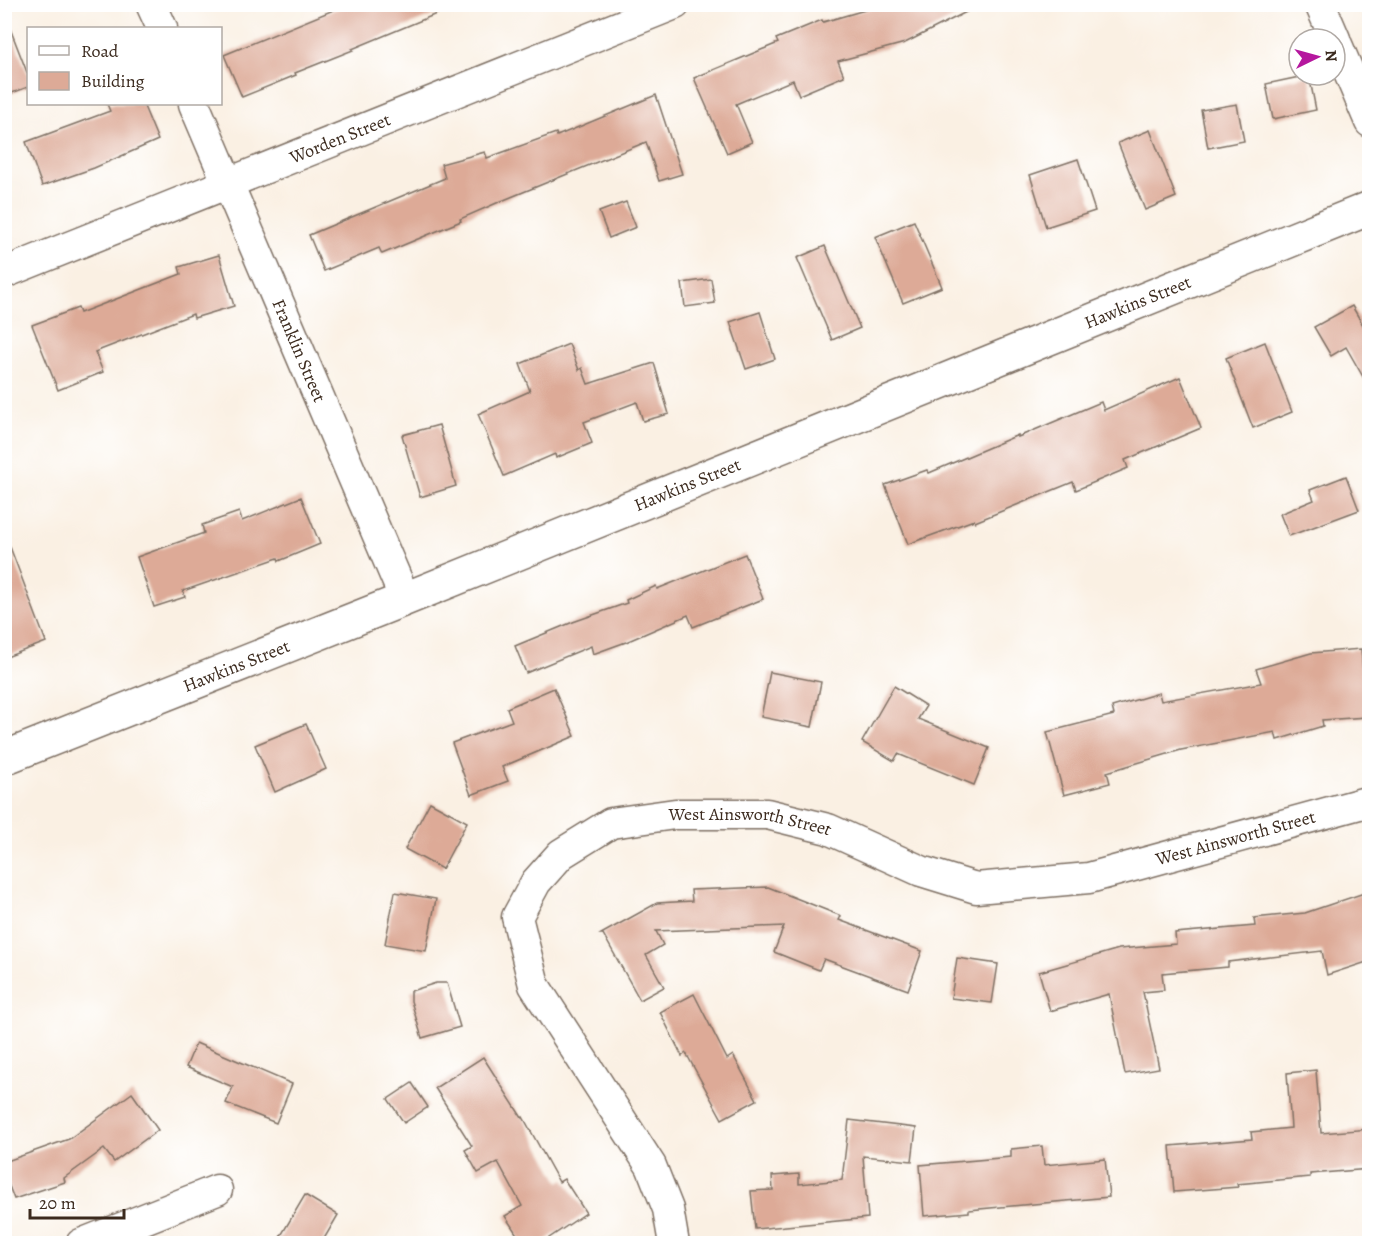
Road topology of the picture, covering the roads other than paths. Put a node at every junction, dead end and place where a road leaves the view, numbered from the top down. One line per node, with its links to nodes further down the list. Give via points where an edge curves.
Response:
1 (151, 4): 4 (street)
2 (675, 4): 9 (street, Worden Street)
3 (1320, 4): 5 (street)
4 (162, 27)
5 (1330, 27)
6 (1347, 68): 8 (street)
7 (194, 105): 9 (street, Franklin Street)
8 (1370, 122)
9 (229, 183): 11 (street, Worden Street); 12 (street, Franklin Street)
10 (1370, 208): 12 (street, Hawkins Street)
11 (4, 273)
12 (405, 599): 13 (street, Hawkins Street)
13 (4, 758)
14 (1370, 801): 17 (street, West Ainsworth Street, via 1089,878 976,888 921,871 828,829 766,814 675,814 611,823 561,854 536,882 517,917 534,985 651,1166 668,1209)
15 (217, 1190): 16 (street)
16 (81, 1244)
17 (674, 1244)

